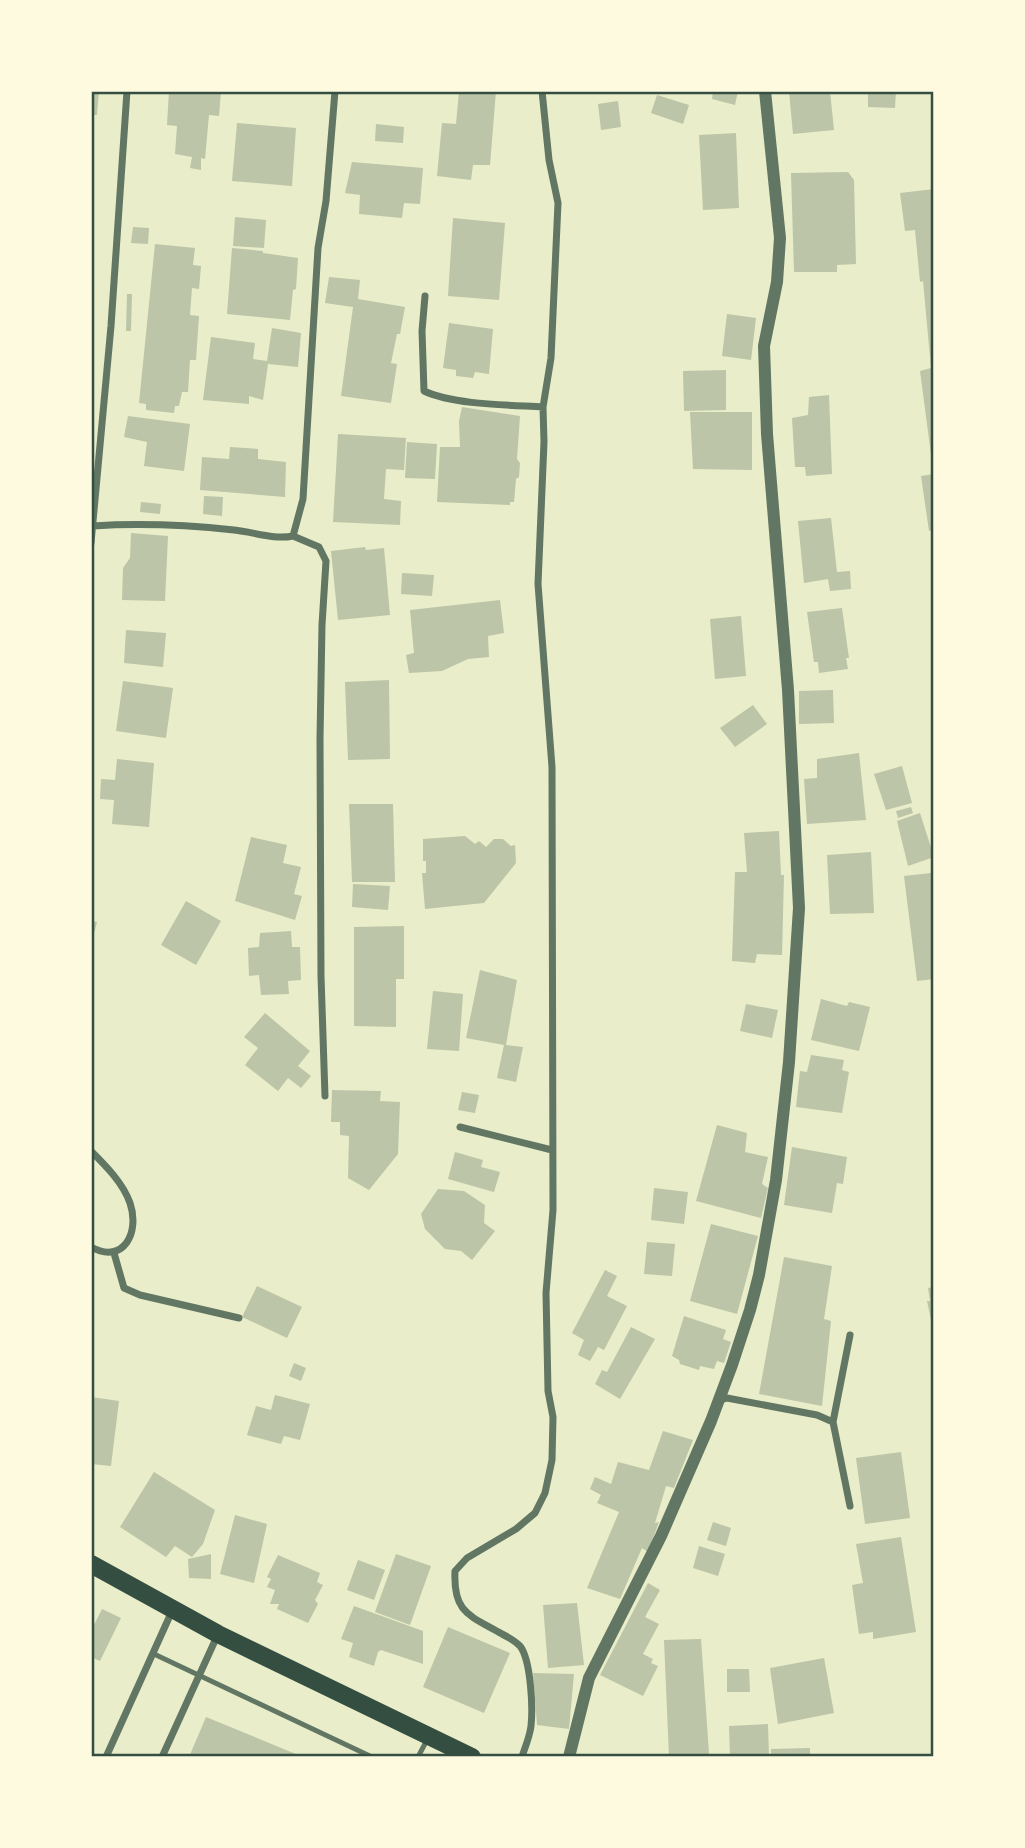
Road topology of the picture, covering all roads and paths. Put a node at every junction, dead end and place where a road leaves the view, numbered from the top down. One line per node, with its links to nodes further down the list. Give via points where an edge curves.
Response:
1 (127, 91): 7 (street)
2 (335, 91): 8 (street, via 318,248 303,499)
3 (542, 91): 6 (street, via 548,160 558,203 551,358)
4 (765, 91): 18 (street, via 780,238 764,346 767,434 788,690 798,938 769,1228 750,1310)
5 (425, 296): 6 (street, via 424,391 486,403)
6 (543, 407): 12 (street, via 538,584 552,767)
7 (93, 526): 8 (street, via 146,524); 9 (street)
8 (293, 536): 10 (street, via 320,547 326,561 320,738)
9 (91, 543)
10 (325, 1096)
11 (460, 1127): 12 (street)
12 (552, 1150): 32 (street, via 553,1210 546,1293 548,1391 553,1417 552,1460 545,1493 535,1513 455,1571 456,1601 520,1646 527,1662 531,1726)
13 (91, 1151): 15 (street, via 120,1184 131,1205 131,1234)
14 (91, 1247): 15 (street)
15 (114, 1253): 16 (street, via 124,1288)
16 (239, 1318)
17 (850, 1335): 19 (street)
18 (719, 1401): 19 (street, via 727,1398); 33 (street, via 661,1536 589,1678)
19 (833, 1422): 20 (street)
20 (850, 1506)
21 (91, 1564): 22 (main road)
22 (173, 1610): 23 (main road); 24 (street)
23 (218, 1634): 25 (street); 26 (main road)
24 (154, 1654): 25 (lane); 27 (street)
25 (198, 1676): 28 (street); 29 (lane)
26 (429, 1736): 30 (lane); 31 (main road)
27 (106, 1757)
28 (162, 1757)
29 (372, 1757)
30 (418, 1757)
31 (472, 1757)
32 (522, 1757)
33 (569, 1757)

